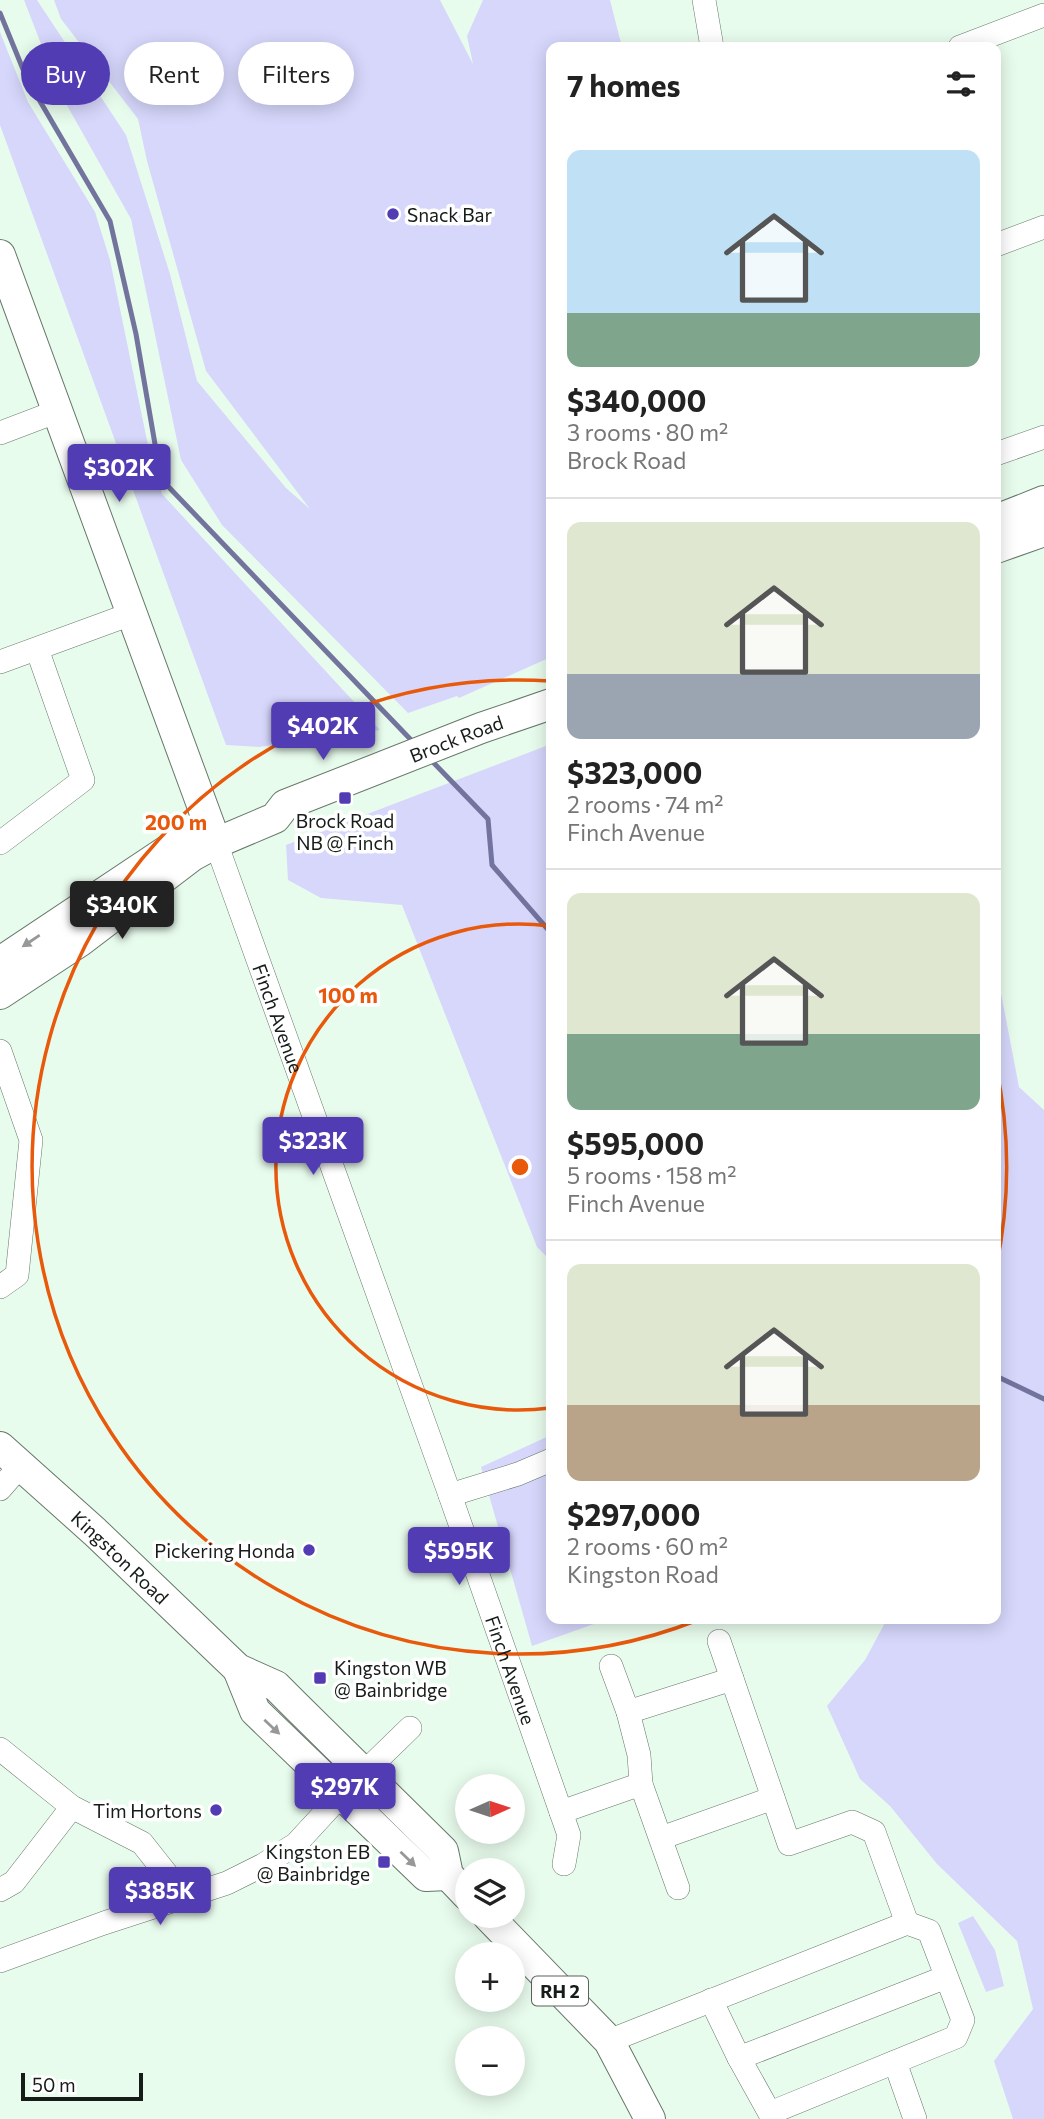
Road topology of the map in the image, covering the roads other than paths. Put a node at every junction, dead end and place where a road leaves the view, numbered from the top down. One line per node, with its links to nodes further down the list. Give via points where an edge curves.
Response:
1 (704, 0): 3 (street)
2 (1044, 15): 4 (street)
3 (711, 42)
4 (973, 42)
5 (1044, 227): 6 (street)
6 (1001, 243)
7 (0, 255): 8 (main road, Finch Avenue)
8 (58, 411): 9 (street); 16 (main road, Finch Avenue)
9 (0, 433)
10 (1044, 437): 11 (street)
11 (1001, 452)
12 (1044, 501): 13 (main road)
13 (1001, 518)
14 (1042, 531): 15 (main road)
15 (1001, 546)
16 (131, 614): 17 (street); 20 (main road, Finch Avenue)
17 (37, 649): 18 (street); 21 (street, via 83,780)
18 (0, 662)
19 (546, 706): 20 (main road, Brock Road, via 285,804 270,799)
20 (212, 833): 22 (main road, Brock Road, one-way to 22); 23 (main road, Brock Road, via 192,856 79,942); 29 (street, Finch Avenue)
21 (0, 843)
22 (0, 962)
23 (0, 994)
24 (1, 1058): 25 (street, via 31,1140 17,1275)
25 (0, 1287)
26 (10, 1456): 28 (street); 32 (main road, Kingston Road)
27 (546, 1462): 29 (street)
28 (0, 1489)
29 (450, 1495): 42 (street, Finch Avenue)
30 (719, 1641): 33 (street)
31 (611, 1666): 34 (street)
32 (238, 1669): 37 (main road, Kingston Road, via 276,1686); 39 (main road, Kingston Road, one-way to 39, via 255,1711)
33 (732, 1679): 34 (street); 40 (street)
34 (628, 1712): 38 (street)
35 (410, 1728): 37 (street)
36 (0, 1749): 41 (street)
37 (363, 1773): 39 (street); 45 (main road, Kingston Road, via 443,1851)
38 (641, 1784): 42 (street); 43 (street)
39 (342, 1794): 46 (main road, Kingston Road, one-way to 46, via 426,1876); 49 (street, via 296,1844 227,1882)
40 (773, 1798): 43 (street); 50 (street, via 789,1844 852,1822 874,1832)
41 (72, 1807): 48 (street, via 13,1882); 49 (street, via 142,1843)
42 (561, 1812): 44 (street, Finch Avenue, via 569,1835)
43 (661, 1838): 47 (street)
44 (564, 1864)
45 (455, 1878)
46 (455, 1884)
47 (678, 1888)
48 (0, 1890)
49 (184, 1896): 52 (street)
50 (907, 1923): 53 (street, via 929,1931); 54 (street)
51 (500, 1928): 55 (main road, RH 2)
52 (0, 1961)
53 (946, 1977): 56 (street); 57 (street, via 963,2020 956,2037)
54 (711, 2000): 55 (street); 56 (street)
55 (608, 2041): 59 (main road, RH 2)
56 (739, 2058): 58 (street)
57 (895, 2062): 58 (street); 60 (street)
58 (772, 2116)
59 (650, 2119)
60 (915, 2119)

